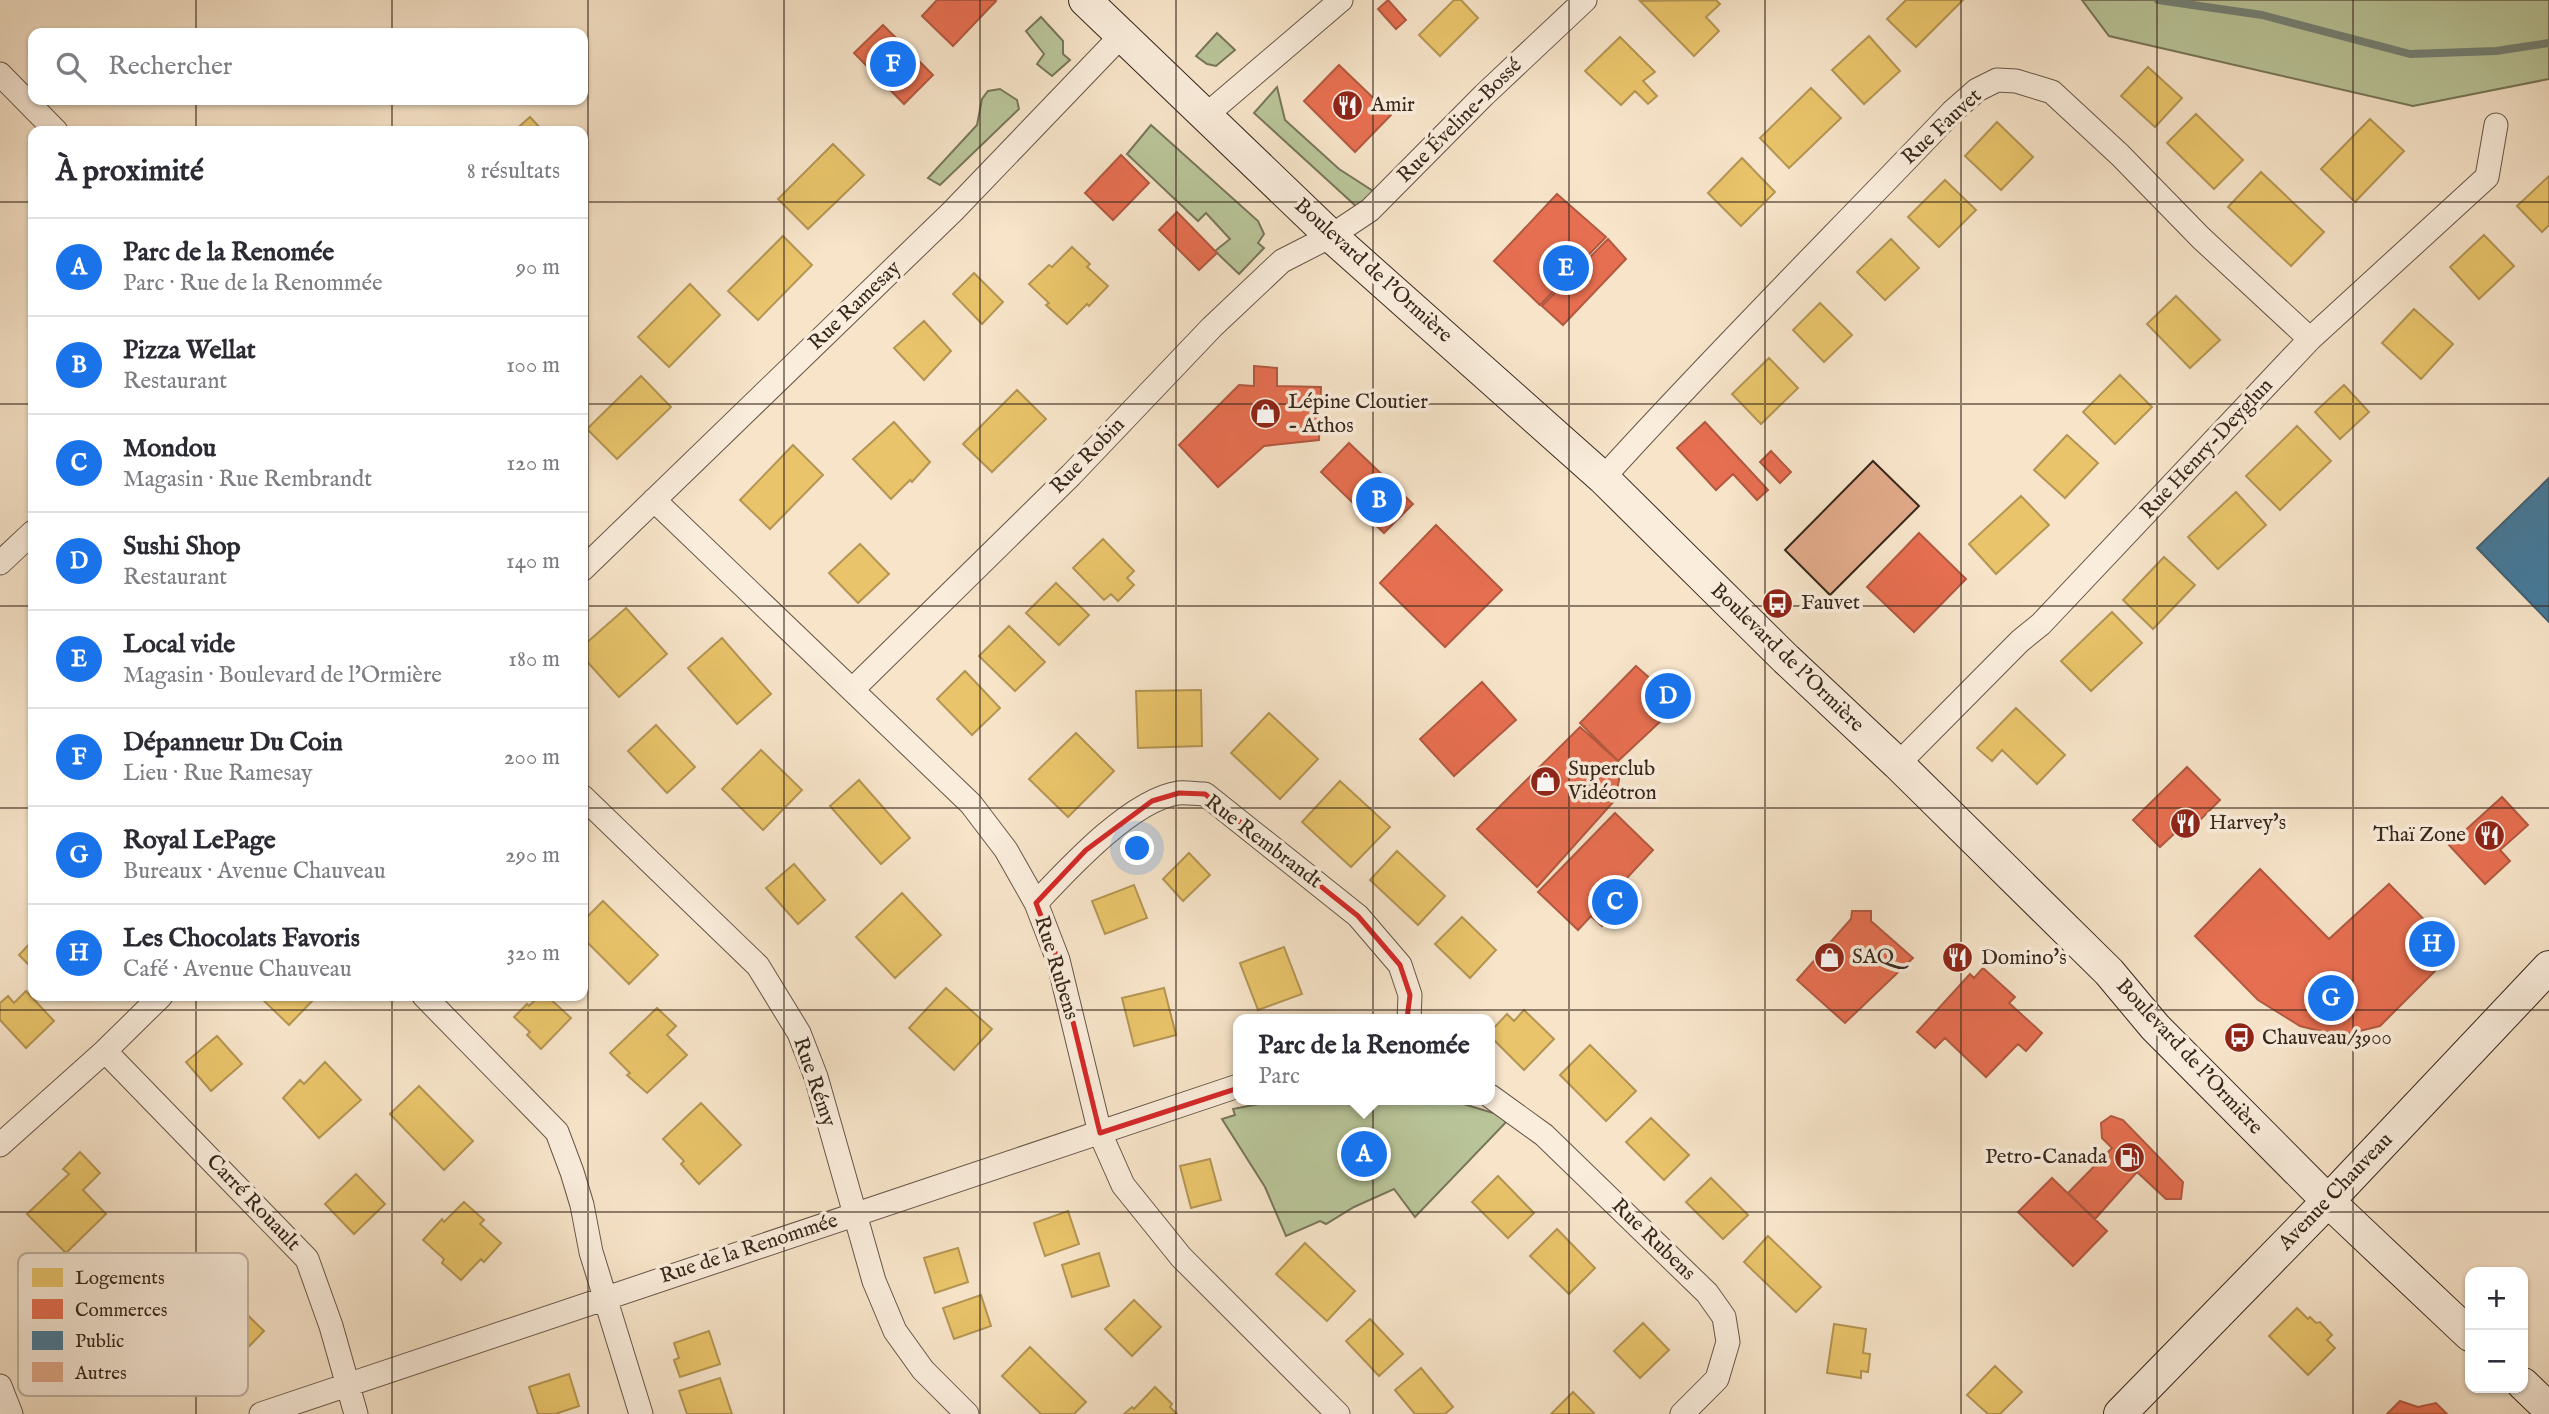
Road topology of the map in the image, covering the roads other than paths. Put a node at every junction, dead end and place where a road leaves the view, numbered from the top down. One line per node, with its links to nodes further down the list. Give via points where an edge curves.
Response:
1 (1085, 0): 4 (main road, Boulevard de l'Ormière)
2 (1341, 0): 8 (street)
3 (1585, 0): 11 (street, Rue Éveline-Bossé, via 1370,210)
4 (1121, 36): 8 (main road, Boulevard de l'Ormière); 14 (street, Rue Ramesay, via 953,211)
5 (0, 74): 6 (street)
6 (28, 102)
7 (30, 105): 10 (street)
8 (1205, 116): 11 (main road, Boulevard de l'Ormière)
9 (2496, 125): 12 (street, Rue Henry-Deyglun, via 2487,177)
10 (51, 126)
11 (1331, 236): 13 (main road, Boulevard de l'Ormière); 18 (street, Rue Robin, via 1282,261 1212,327 1071,475)
12 (2310, 340): 13 (street, Rue Fauvet, via 2052,92 1997,80 1952,112 1694,377); 19 (street, Rue Henry-Deyglun, via 2041,624)
13 (1603, 478): 19 (main road, Boulevard de l'Ormière)
14 (654, 500): 17 (street, Rue Ramesay); 18 (street, Rue Rubens)
15 (28, 537): 16 (street)
16 (0, 563)
17 (588, 564)
18 (853, 689): 21 (street, Rue Rubens, via 971,804 1006,850)
19 (1898, 764): 31 (main road, Boulevard de l'Ormière, via 2109,972 2155,1027)
20 (588, 802): 32 (street, Rue Rémy, via 758,966 799,1033)
21 (1036, 903): 25 (street, Rue Rembrandt, via 1086,850 1152,801 1179,793 1205,794 1358,916 1400,965 1410,995); 29 (street, Rue Rubens, via 1058,960)
22 (2549, 967): 31 (main road, Avenue Chauveau)
23 (155, 1001): 26 (street)
24 (429, 1001): 33 (street, via 557,1132)
25 (1409, 1014)
26 (105, 1051): 30 (street); 36 (street, Carré Rouault, via 307,1259)
27 (1233, 1088): 29 (street, Rue de la Renommée)
28 (1495, 1100): 45 (street, Rue Rubens, via 1544,1135 1707,1293 1724,1317 1728,1342 1717,1379)
29 (1100, 1133): 32 (street, Rue de la Renommée); 44 (street, Rue Rubens, via 1123,1185 1157,1229)
30 (0, 1145)
31 (2328, 1201): 34 (main road, Boulevard de l'Ormière); 46 (main road, Avenue Chauveau)
32 (855, 1213): 33 (street, Rue de la Renommée); 43 (street, Rue Rémy, via 874,1281 895,1331 923,1370)
33 (606, 1297): 36 (street, Rue de la Renommée); 42 (street)
34 (2465, 1330)
35 (0, 1386): 39 (street)
36 (348, 1386): 40 (street, Rue de la Renommée); 41 (street, Carré Rouault)
37 (2528, 1389): 38 (main road)
38 (2549, 1409)
39 (12, 1414)
40 (261, 1414)
41 (356, 1414)
42 (641, 1414)
43 (967, 1414)
44 (1338, 1414)
45 (1682, 1414)
46 (2120, 1414)

